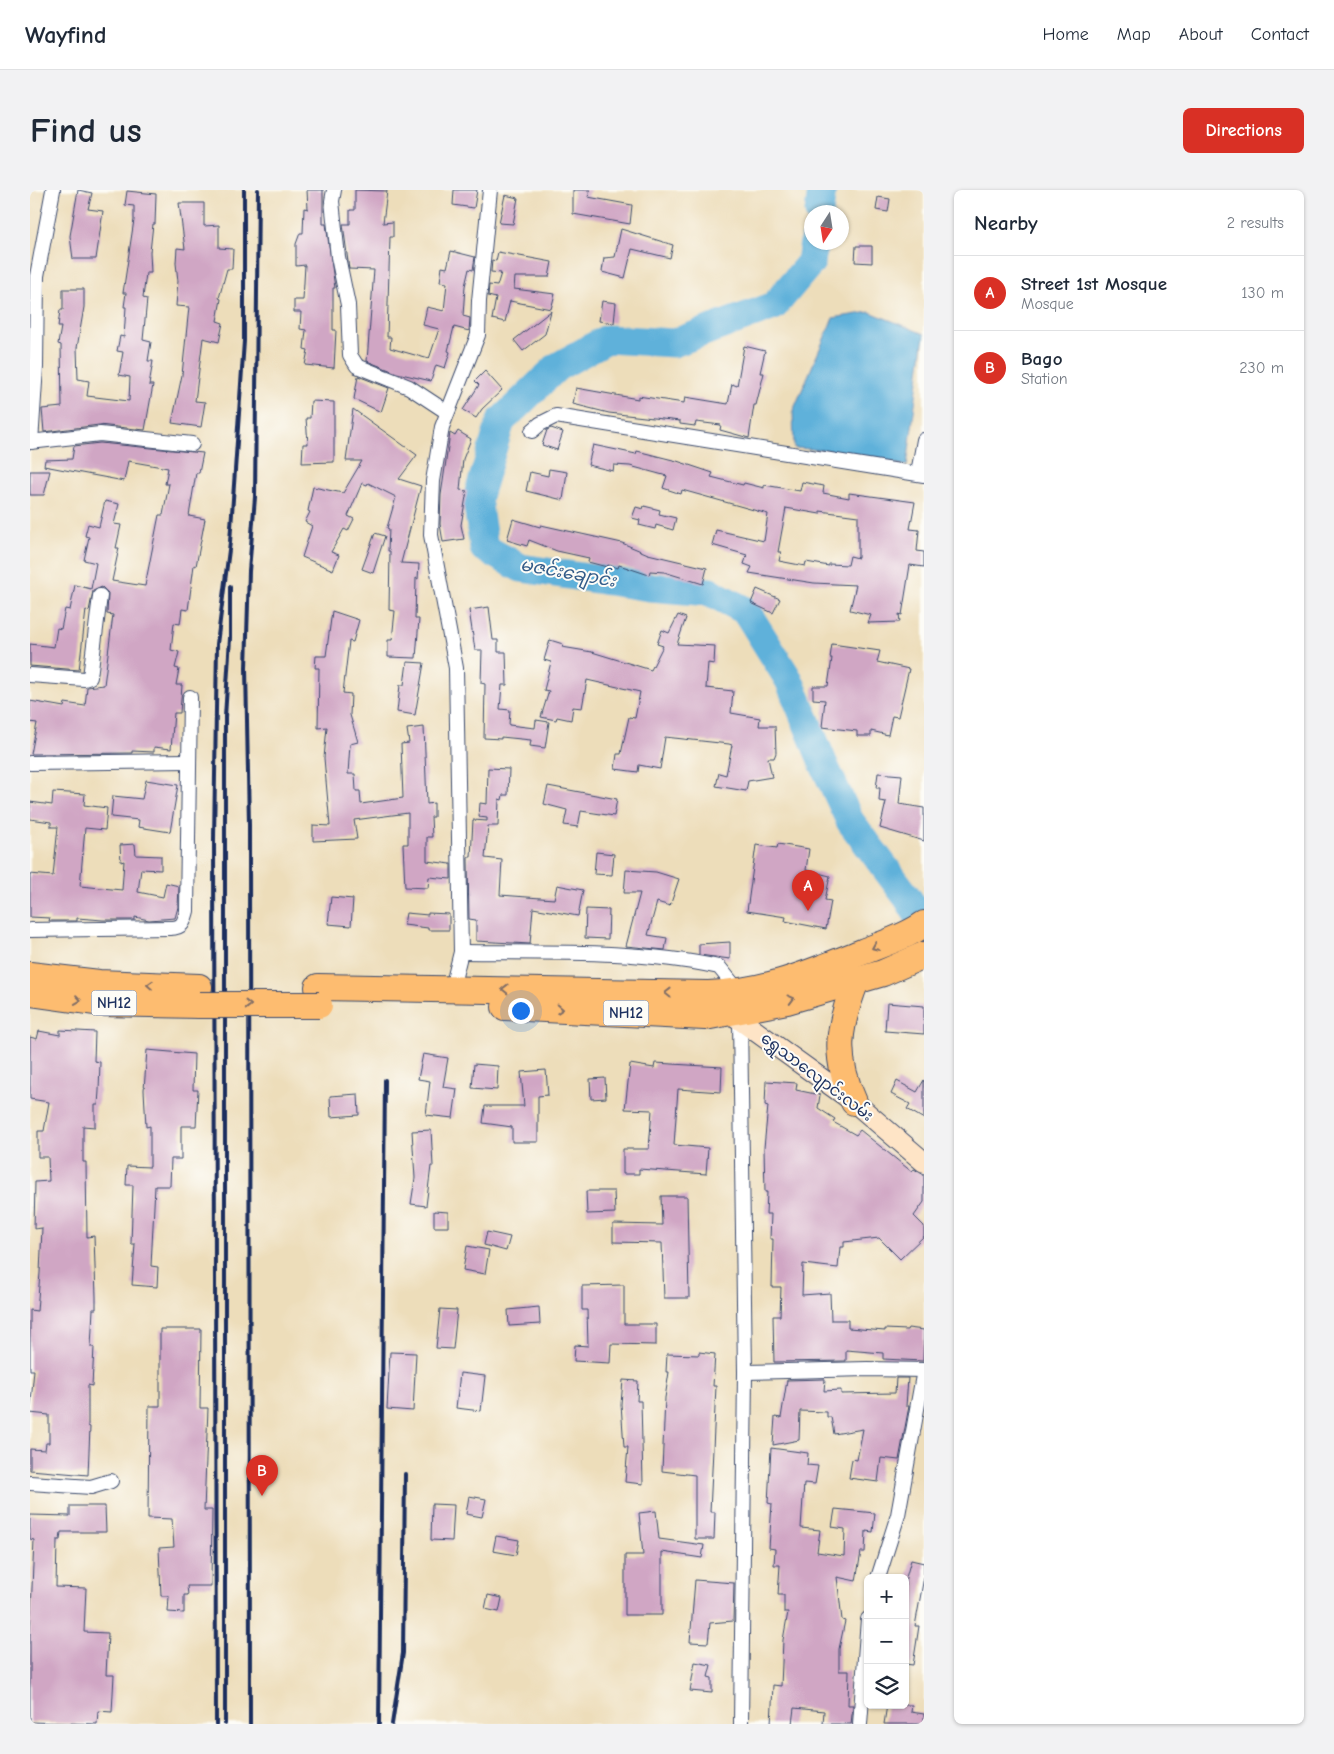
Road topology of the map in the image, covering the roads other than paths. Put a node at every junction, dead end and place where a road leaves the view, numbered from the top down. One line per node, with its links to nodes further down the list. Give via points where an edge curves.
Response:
1 (53, 190): 7 (street, via 37,276 36,367)
2 (334, 190): 4 (street, via 332,201 338,257 348,305 350,355 357,366 409,387)
3 (490, 190): 4 (street, via 478,336)
4 (447, 412): 17 (street, via 436,458 431,535 456,668)
5 (532, 431): 9 (street, via 556,416)
6 (924, 440): 9 (street)
7 (30, 442): 8 (street, via 100,434)
8 (192, 444)
9 (921, 474)
10 (100, 596): 11 (street, via 90,677)
11 (30, 675)
12 (190, 697): 13 (street)
13 (189, 761): 14 (street); 16 (street, via 187,911 183,925 179,928)
14 (30, 763)
15 (922, 925): 25 (highway, NH12, one-way to 25, via 782,983)
16 (30, 930)
17 (461, 952): 21 (street); 25 (street, via 592,954 689,960 719,967)
18 (924, 955): 20 (highway, NH12)
19 (30, 974): 23 (highway, NH12, one-way to 19)
20 (856, 981): 25 (highway, NH12, one-way to 20, via 786,1000); 26 (highway, via 840,1033 839,1059)
21 (452, 988): 24 (highway, NH12); 25 (highway, NH12, one-way to 21, via 708,994)
22 (30, 993): 23 (highway, NH12, one-way to 23, via 101,1003)
23 (199, 996): 24 (highway, NH12)
24 (319, 996): 25 (highway, NH12, one-way to 25, via 705,1017)
25 (739, 1008): 26 (street, ရွှေသာလျောင်းလမ်း); 29 (street)
26 (854, 1102): 27 (street, ရွှေသာလျောင်းလမ်း)
27 (924, 1162)
28 (924, 1370): 29 (street); 32 (street, via 898,1515)
29 (745, 1372): 34 (street)
30 (111, 1481): 31 (street, via 91,1487)
31 (30, 1483)
32 (879, 1574)
33 (865, 1664): 35 (street)
34 (741, 1724)
35 (860, 1724)

